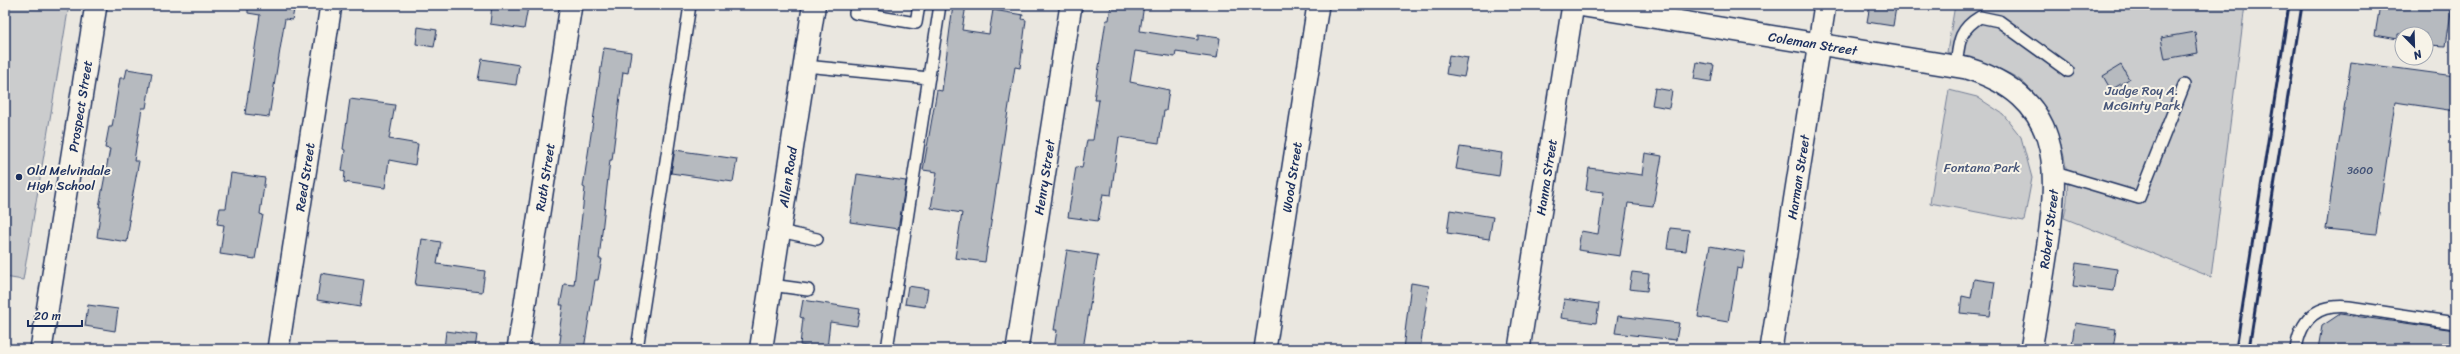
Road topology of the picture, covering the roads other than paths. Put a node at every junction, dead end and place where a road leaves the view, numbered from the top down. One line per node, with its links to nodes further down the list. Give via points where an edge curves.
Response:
1 (96, 5): 27 (street, Prospect Street)
2 (331, 5): 28 (street, Reed Street)
3 (571, 5): 29 (street, Ruth Street)
4 (690, 5): 30 (lane)
5 (814, 5): 15 (main road, Allen Road)
6 (856, 5): 7 (lane, via 855,13 916,23)
7 (919, 5)
8 (940, 5): 18 (lane)
9 (1072, 5): 33 (street, Henry Street)
10 (1318, 5): 34 (street, Wood Street)
11 (1573, 5): 35 (street, Hanna Street)
12 (1578, 5): 14 (street, Coleman Street)
13 (1825, 5): 14 (street, Harman Street)
14 (1819, 43): 16 (street, Coleman Street); 36 (street, Harman Street)
15 (805, 66): 18 (lane); 22 (main road, Allen Road)
16 (1956, 66): 17 (lane, via 1961,36 1967,24 1980,17 1999,21); 20 (street, Coleman Street, via 1990,75 2012,89)
17 (2068, 71)
18 (929, 78): 32 (lane)
19 (2184, 85): 21 (lane, via 2139,198)
20 (2034, 112): 21 (street, Robert Street, via 2042,124 2051,148)
21 (2055, 173): 37 (street, Robert Street, via 2054,202)
22 (779, 231): 23 (lane); 24 (main road, Allen Road)
23 (817, 239)
24 (771, 285): 25 (lane); 31 (main road, Allen Road)
25 (808, 290)
26 (2455, 323): 38 (lane, via 2332,306 2307,320 2299,333)
27 (41, 349)
28 (278, 349)
29 (518, 349)
30 (637, 349)
31 (761, 349)
32 (887, 349)
33 (1017, 349)
34 (1265, 349)
35 (1519, 349)
36 (1771, 349)
37 (2031, 349)
38 (2296, 349)

